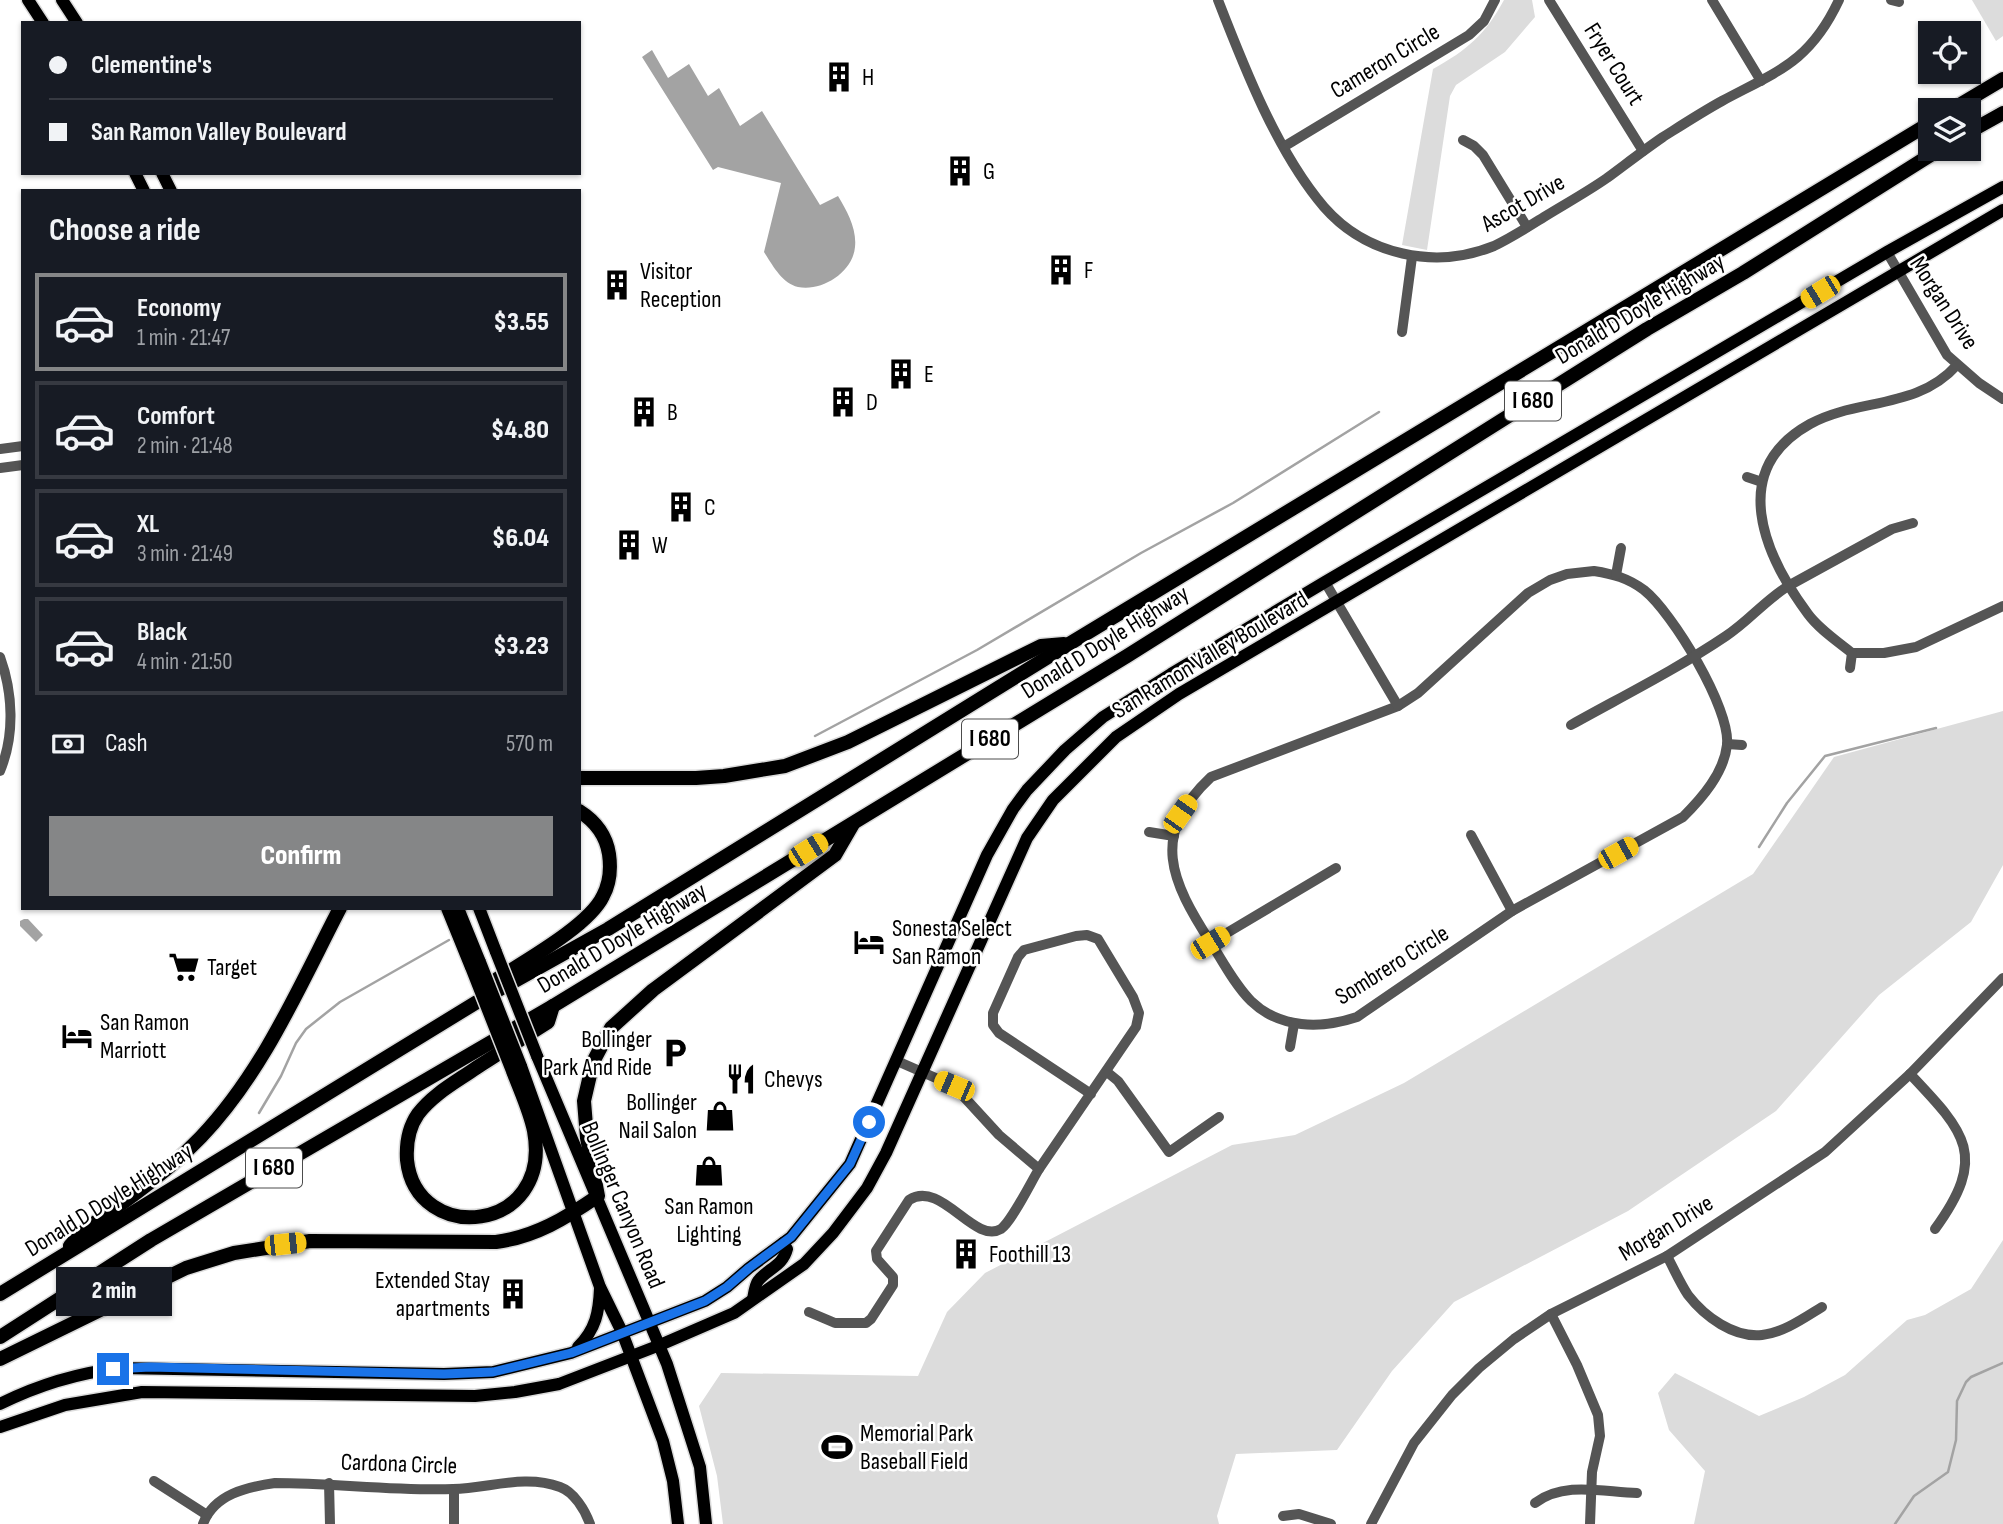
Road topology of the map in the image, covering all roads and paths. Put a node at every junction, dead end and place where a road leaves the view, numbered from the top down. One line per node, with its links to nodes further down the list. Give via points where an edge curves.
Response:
1 (28, 0): 8 (main road)
2 (62, 0): 9 (main road)
3 (1218, 0): 17 (street, Ascot Drive, via 1255,90)
4 (1494, 0): 17 (street, Cameron Circle, via 1484,21 1469,35)
5 (1549, 0): 18 (street, Fryer Court)
6 (1712, 0): 11 (street)
7 (1839, 0): 11 (street, Ascot Drive, via 1803,54)
8 (42, 21)
9 (76, 21)
10 (2003, 79): 12 (highway)
11 (1761, 81): 18 (street, Ascot Drive)
12 (1971, 98)
13 (2003, 113): 14 (highway)
14 (1981, 125)
15 (1918, 129): 42 (highway, Donald D Doyle Highway / I 680)
16 (1463, 140): 22 (street, via 1483,156)
17 (1285, 146): 24 (street, Ascot Drive, via 1314,193 1337,219 1377,246)
18 (1643, 151): 22 (street, Ascot Drive)
19 (1921, 161): 54 (highway, Donald D Doyle Highway / I 680)
20 (2003, 187): 23 (main road, San Ramon Valley Boulevard)
21 (2003, 209): 25 (main road, San Ramon Valley Boulevard)
22 (1527, 227): 24 (street, Ascot Drive, via 1496,245 1461,256)
23 (1887, 252): 25 (street, Morgan Drive); 38 (main road, San Ramon Valley Boulevard)
24 (1412, 257): 26 (street)
25 (1898, 271): 27 (street, Morgan Drive, via 1939,344); 40 (main road, San Ramon Valley Boulevard)
26 (1402, 332)
27 (1957, 365): 28 (street, Morgan Drive); 34 (street, via 1936,384 1914,395 1810,424 1779,450)
28 (2003, 399)
29 (21, 446): 30 (street)
30 (0, 449)
31 (21, 465): 32 (street)
32 (0, 468)
33 (1747, 477): 34 (street)
34 (1762, 482): 39 (street, via 1763,531)
35 (1913, 523): 39 (street, via 1892,529)
36 (1621, 548): 37 (street)
37 (1616, 575): 45 (street, Sombrero Circle, via 1647,592); 47 (street, Sombrero Circle, via 1594,571 1567,574 1528,593)
38 (1325, 582): 40 (street); 71 (main road, San Ramon Valley Boulevard, via 1103,718 1027,790 988,855)
39 (1790, 585): 43 (street, via 1808,615); 45 (street, via 1730,634)
40 (1337, 602): 47 (street); 74 (main road, San Ramon Valley Boulevard, via 1179,694 1116,737 1053,800 1027,838)
41 (2003, 606): 43 (street, via 1916,647)
42 (1069, 644): 52 (highway, via 1041,646 848,742 785,765 696,778); 67 (highway, Donald D Doyle Highway / I 680, via 608,929)
43 (1852, 653): 46 (street)
44 (0, 657): 51 (street, via 12,710)
45 (1693, 657): 48 (street); 49 (street, Sombrero Circle, via 1713,691)
46 (1850, 668)
47 (1398, 706): 57 (street, Sombrero Circle, via 1211,777 1180,814)
48 (1571, 725)
49 (1727, 744): 50 (street); 63 (street, Sombrero Circle, via 1712,783 1683,817)
50 (1742, 745)
51 (0, 771)
52 (581, 778)
53 (581, 812): 67 (highway, via 607,845 609,882 603,897 579,923 486,987)
54 (854, 822): 68 (highway, Donald D Doyle Highway / I 680); 79 (highway, via 835,855 653,990 611,1028 593,1062 584,1101)
55 (1149, 832): 57 (street)
56 (1471, 835): 63 (street)
57 (1174, 836): 64 (street, Sombrero Circle, via 1175,880)
58 (1336, 868): 64 (street)
59 (340, 910): 83 (highway, via 255,1068 220,1115 181,1156 83,1230)
60 (449, 910): 65 (highway)
61 (459, 910): 65 (main road)
62 (480, 910): 79 (main road, Bollinger Canyon Road, bridge)
63 (1512, 911): 69 (street, Sombrero Circle, via 1357,1017 1314,1026)
64 (1210, 943): 69 (street, Sombrero Circle, via 1251,1001)
65 (476, 964): 72 (highway, bridge)
66 (2003, 978): 75 (street, Morgan Drive)
67 (477, 1002): 83 (highway, Donald D Doyle Highway / I 680)
68 (553, 1006): 72 (highway, via 548,1022 439,1092 416,1117 406,1151 408,1167 414,1184 438,1209 468,1218 485,1216 515,1203 525,1191 535,1155 534,1131); 93 (highway, Donald D Doyle Highway / I 680, via 151,1240)
69 (1294, 1024): 70 (street)
70 (1290, 1047)
71 (897, 1061): 74 (street); 82 (main road, San Ramon Valley Boulevard, via 850,1164)
72 (517, 1068): 80 (main road, Bollinger Canyon Road)
73 (1107, 1072): 76 (street); 76 (street, via 1136,1027 1139,1013 1098,939 1076,936 1024,950 993,1013 993,1025); 77 (street, via 1118,1080 1169,1152)
74 (923, 1073): 78 (street, via 954,1086 999,1135); 87 (main road, San Ramon Valley Boulevard, via 867,1188 804,1265)
75 (1910, 1074): 81 (street, via 1956,1128 1966,1157 1964,1181); 84 (street, Morgan Drive, via 1825,1152)
76 (1091, 1094): 78 (street)
77 (1219, 1117)
78 (1039, 1169): 89 (street, via 1000,1229 981,1229 942,1203 917,1195 909,1200 876,1251 894,1285 872,1319 835,1323)
79 (598, 1196): 80 (highway); 91 (main road, Bollinger Canyon Road)
80 (574, 1213): 85 (main road, Bollinger Canyon Road); 97 (highway, via 522,1238 496,1242 310,1241 234,1253 173,1273)
81 (1935, 1229)
82 (783, 1243): 87 (main road, via 786,1255 758,1281); 91 (main road, San Ramon Valley Boulevard, via 705,1301)
83 (62, 1255): 86 (highway, Donald D Doyle Highway / I 680)
84 (1667, 1256): 88 (street, via 1689,1296 1737,1334 1763,1335); 90 (street, Morgan Drive)
85 (600, 1287): 92 (main road, Bollinger Canyon Road); 95 (main road, via 594,1327)
86 (0, 1294)
87 (753, 1299): 94 (main road, San Ramon Valley Boulevard, via 734,1313)
88 (1822, 1307)
89 (809, 1312)
90 (1551, 1314): 103 (street, via 1598,1415 1600,1436); 114 (street, Morgan Drive, via 1514,1339 1452,1395 1414,1443)
91 (650, 1322): 92 (main road, San Ramon Valley Boulevard); 94 (main road, Bollinger Canyon Road)
92 (622, 1332): 95 (main road, San Ramon Valley Boulevard); 96 (main road, Bollinger Canyon Road)
93 (0, 1338)
94 (660, 1345): 96 (main road, San Ramon Valley Boulevard); 112 (main road, Bollinger Canyon Road, via 695,1445)
95 (571, 1353): 98 (main road, San Ramon Valley Boulevard, via 493,1372 444,1374 120,1368 51,1382)
96 (631, 1356): 99 (main road, San Ramon Valley Boulevard, via 559,1384 515,1392 475,1396 142,1392 65,1405); 111 (main road, Bollinger Canyon Road, via 666,1451)
97 (0, 1359)
98 (0, 1404)
99 (0, 1427)
100 (154, 1481): 107 (street)
101 (329, 1483): 102 (street, Cardona Circle); 107 (street, Cardona Circle, via 249,1487 225,1497); 108 (street)
102 (454, 1489): 109 (street); 110 (street, Cardona Circle, via 542,1482 564,1488)
103 (1590, 1491): 104 (street); 105 (street, via 1558,1490); 115 (street)
104 (1637, 1493)
105 (1535, 1503)
106 (1283, 1516): 113 (street, via 1299,1514)
107 (205, 1519)
108 (330, 1524)
109 (454, 1524)
110 (590, 1524)
111 (678, 1524)
112 (706, 1524)
113 (1331, 1524)
114 (1371, 1524)
115 (1590, 1524)

